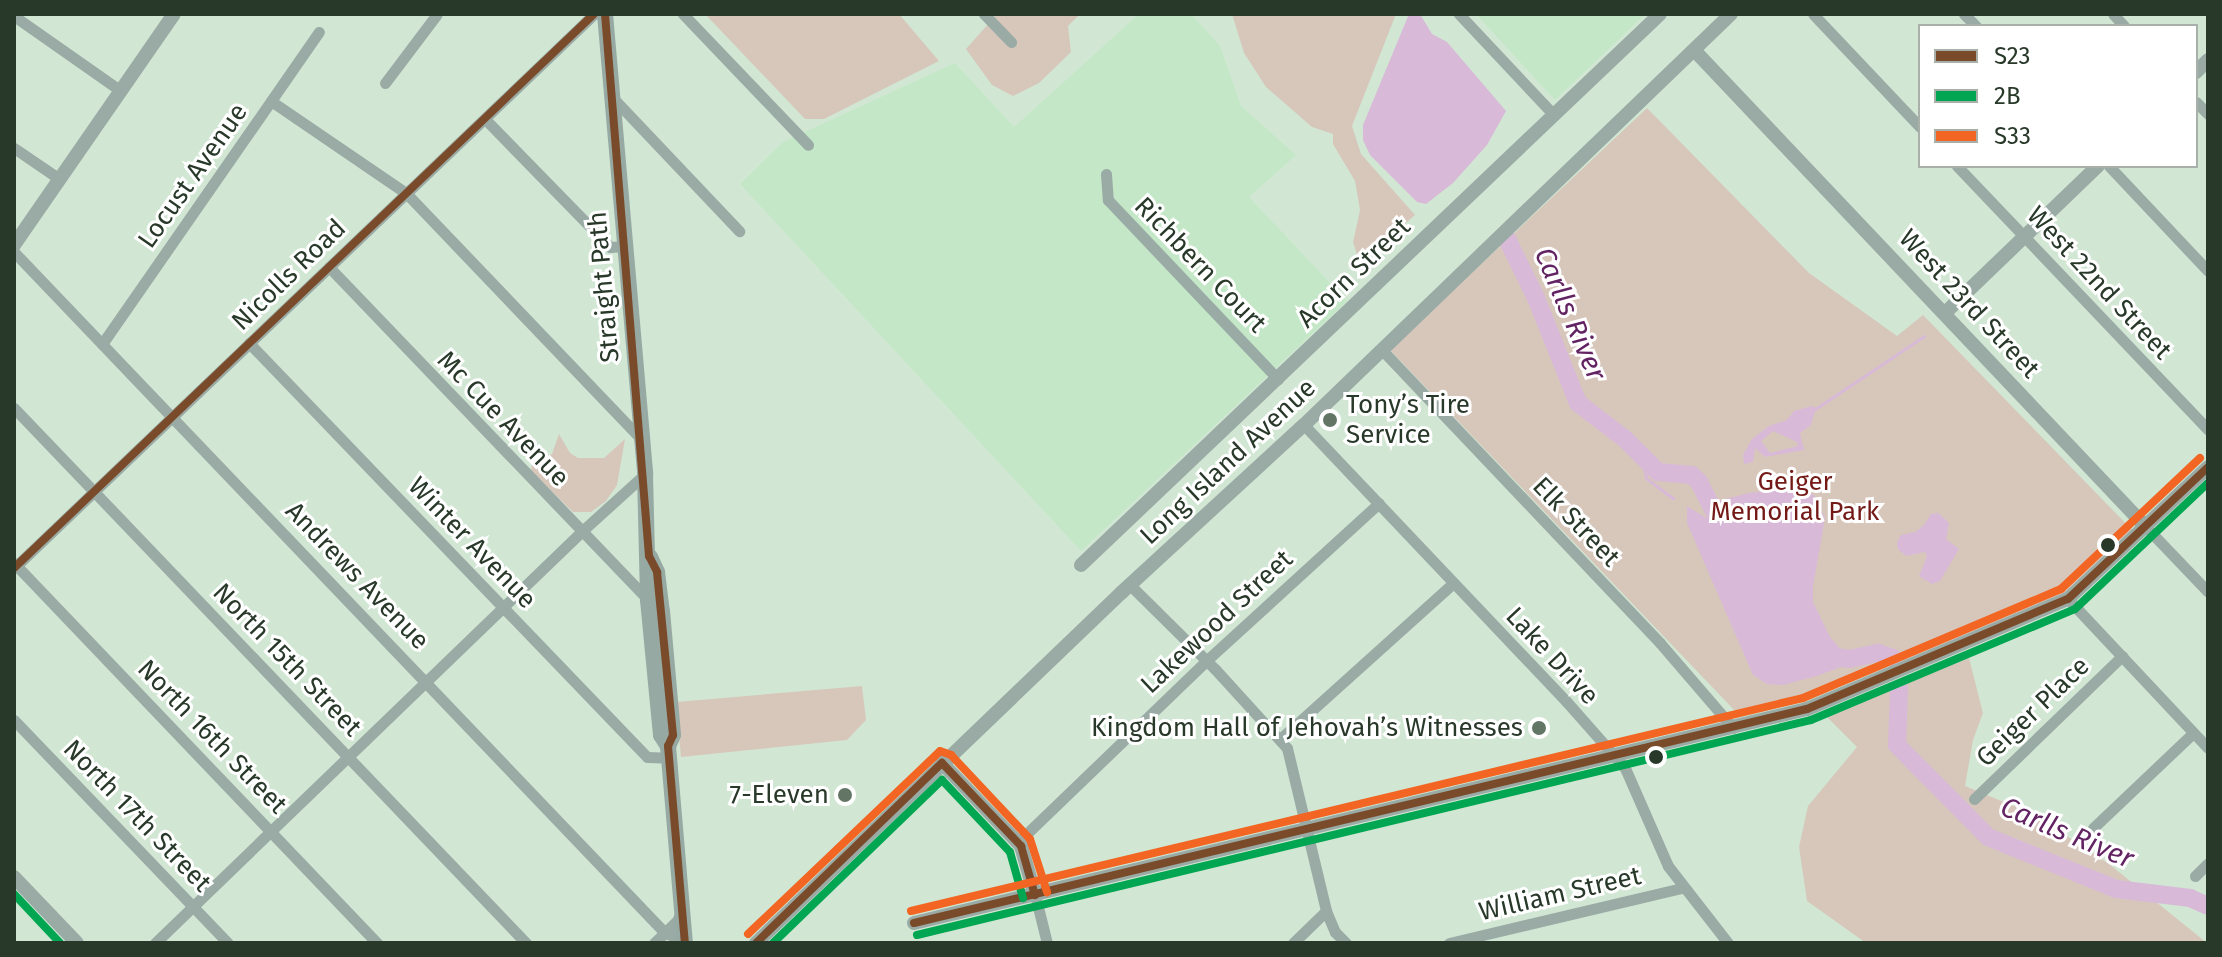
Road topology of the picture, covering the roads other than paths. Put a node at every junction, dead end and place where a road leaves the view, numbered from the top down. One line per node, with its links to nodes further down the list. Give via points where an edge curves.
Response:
1 (174, 14): 16 (street)
2 (437, 14): 15 (street)
3 (594, 14): 20 (street, Nicolls Road)
4 (605, 14): 17 (main road, Straight Path)
5 (683, 14): 22 (street)
6 (984, 14): 13 (street)
7 (1459, 14): 19 (street)
8 (1660, 14): 19 (street, Acorn Street)
9 (1731, 14): 14 (street, Long Island Avenue)
10 (1813, 14): 21 (street)
11 (14, 16): 16 (street)
12 (319, 32): 18 (street, Locust Avenue)
13 (1011, 42)
14 (1694, 50): 37 (street, West 23rd Street); 40 (street, Long Island Avenue)
15 (385, 83)
16 (121, 91): 28 (street)
17 (611, 96): 30 (street); 33 (main road, Straight Path)
18 (271, 101): 29 (street); 39 (street, Locust Avenue)
19 (1554, 115): 41 (street, Acorn Street)
20 (485, 119): 29 (street, Nicolls Road); 33 (street, via 610,247)
21 (1918, 125)
22 (808, 145)
23 (14, 148): 28 (street)
24 (1959, 168): 31 (street, West 22nd Street)
25 (2096, 168): 31 (street)
26 (2111, 168): 36 (street)
27 (1106, 174): 41 (street, Richbern Court, via 1108,200)
28 (58, 178): 32 (street)
29 (406, 193): 35 (street, Nicolls Road); 46 (street)
30 (739, 231)
31 (2024, 236): 37 (street); 45 (street, West 22nd Street)
32 (14, 245)
33 (625, 246): 46 (main road, Straight Path)
34 (14, 252): 39 (street, Andrews Avenue)
35 (329, 267): 38 (street, Nicolls Road); 52 (street, Mc Cue Avenue)
36 (2208, 271)
37 (1945, 313): 51 (street, West 23rd Street)
38 (249, 343): 43 (street, Nicolls Road); 61 (street, Winter Avenue)
39 (102, 344): 43 (street, Andrews Avenue)
40 (1382, 350): 44 (street, Long Island Avenue); 66 (street, Elk Street, via 1660,643)
41 (1278, 379): 55 (street, Acorn Street)
42 (14, 408): 49 (street, North 15th Street)
43 (173, 417): 49 (street, Nicolls Road); 64 (street, Andrews Avenue)
44 (1304, 425): 50 (street, Lake Drive); 57 (street, Long Island Avenue)
45 (2208, 430)
46 (642, 439): 48 (main road, Straight Path)
47 (2208, 467): 51 (street)
48 (645, 474): 52 (street); 53 (main road, Straight Path)
49 (94, 491): 54 (street, Nicolls Road); 71 (street, North 15th Street)
50 (1379, 503): 56 (street, Lake Drive); 63 (street, Lakewood Street)
51 (2145, 526): 58 (street, West 23rd Street); 59 (street)
52 (581, 532): 60 (street, Mc Cue Avenue); 61 (street)
53 (649, 556): 60 (main road, Straight Path); 70 (main road, Straight Path, via 657,572 662,611 673,735)
54 (15, 565): 77 (street, North 16th Street)
55 (1081, 565)
56 (1453, 583): 68 (street); 72 (street, Lake Drive)
57 (1130, 585): 63 (street); 73 (street, Long Island Avenue)
58 (2208, 592)
59 (2068, 599): 62 (street); 66 (street, via 1829,701)
60 (648, 600): 70 (main road, Straight Path, via 661,735)
61 (504, 607): 64 (street); 70 (street, Winter Avenue, via 647,757)
62 (2122, 656): 67 (street); 74 (street, Geiger Place)
63 (1206, 661): 68 (street); 78 (street, Lakewood Street)
64 (426, 680): 71 (street); 88 (street, Andrews Avenue)
65 (14, 720): 84 (street, North 17th Street)
66 (1733, 728): 72 (street)
67 (2193, 733): 69 (street); 75 (street)
68 (1280, 739): 76 (street, via 1288,751)
69 (2208, 748)
70 (669, 752): 85 (main road, Straight Path)
71 (349, 756): 77 (street); 94 (street, North 15th Street)
72 (1614, 757): 76 (street); 82 (street, Lake Drive, via 1625,768 1655,843)
73 (942, 763): 78 (street); 96 (street, Long Island Avenue)
74 (1974, 799)
75 (2093, 828)
76 (1307, 830): 83 (street); 86 (street)
77 (271, 831): 84 (street); 93 (street, North 16th Street)
78 (1018, 842): 83 (street)
79 (2208, 863): 80 (street)
80 (2195, 876)
81 (14, 877): 90 (street)
82 (1681, 888): 100 (street, William Street); 101 (street, Lake Drive)
83 (1035, 895): 87 (street); 97 (street)
84 (193, 907): 91 (street); 92 (street, North 17th Street)
85 (682, 909): 88 (street); 89 (main road, Straight Path)
86 (1326, 911): 98 (street); 99 (street)
87 (914, 923)
88 (665, 933): 89 (street); 95 (street)
89 (685, 942)
90 (77, 943)
91 (155, 943)
92 (228, 943)
93 (377, 943)
94 (526, 943)
95 (654, 943)
96 (756, 943)
97 (1047, 943)
98 (1293, 943)
99 (1346, 943)
100 (1449, 943)
101 (1728, 943)

